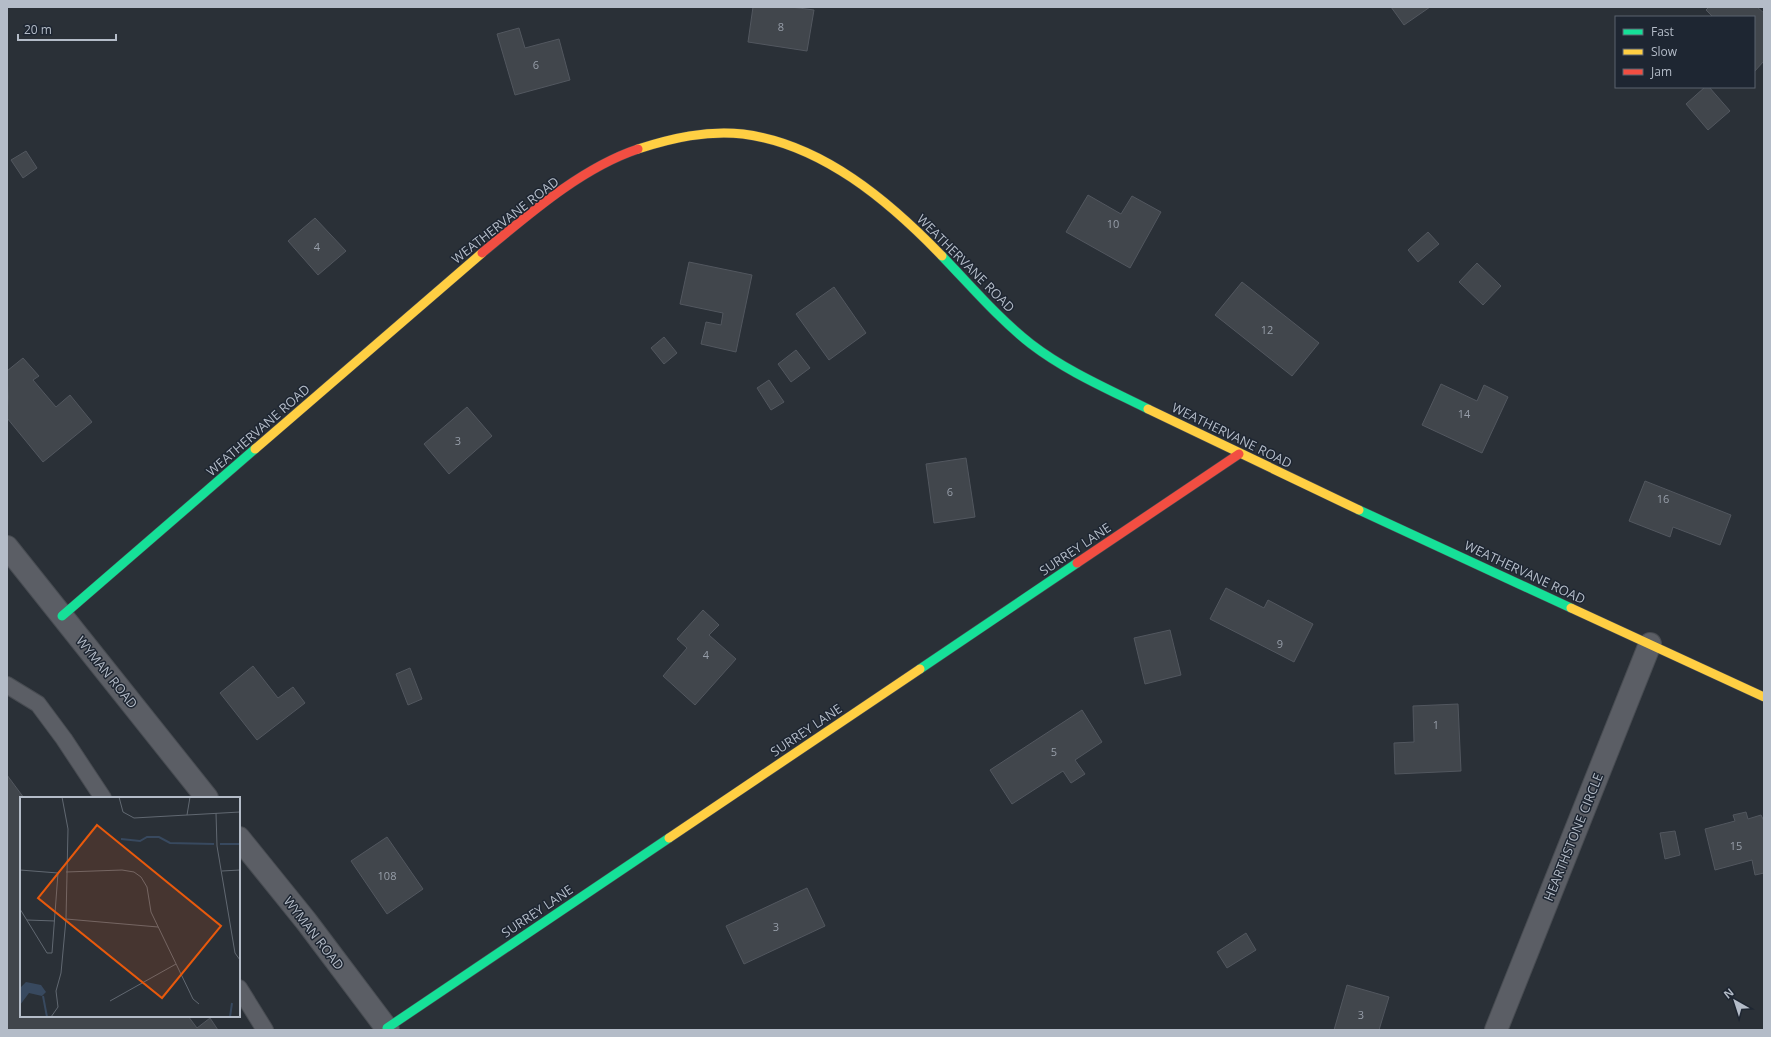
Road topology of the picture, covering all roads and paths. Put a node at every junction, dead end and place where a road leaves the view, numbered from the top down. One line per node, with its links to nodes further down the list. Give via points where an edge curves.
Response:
1 (1240, 454): 3 (street, WEATHERVANE ROAD, via 1046,355 993,310 928,240 865,186 790,147 765,139 741,134 683,137 651,144 622,155 592,171 534,210); 4 (street, WEATHERVANE ROAD); 11 (street, SURREY LANE)
2 (7, 547): 3 (street, WYMAN ROAD)
3 (62, 616): 8 (street, WYMAN ROAD)
4 (1650, 644): 6 (street, WEATHERVANE ROAD); 13 (street, HEARTHSTONE CIRCLE)
5 (7, 685): 7 (lane, via 38,704)
6 (1764, 697)
7 (103, 797)
8 (206, 797)
9 (240, 839): 11 (street, WYMAN ROAD)
10 (240, 990): 12 (lane)
11 (388, 1029)
12 (265, 1030)
13 (1496, 1030)

